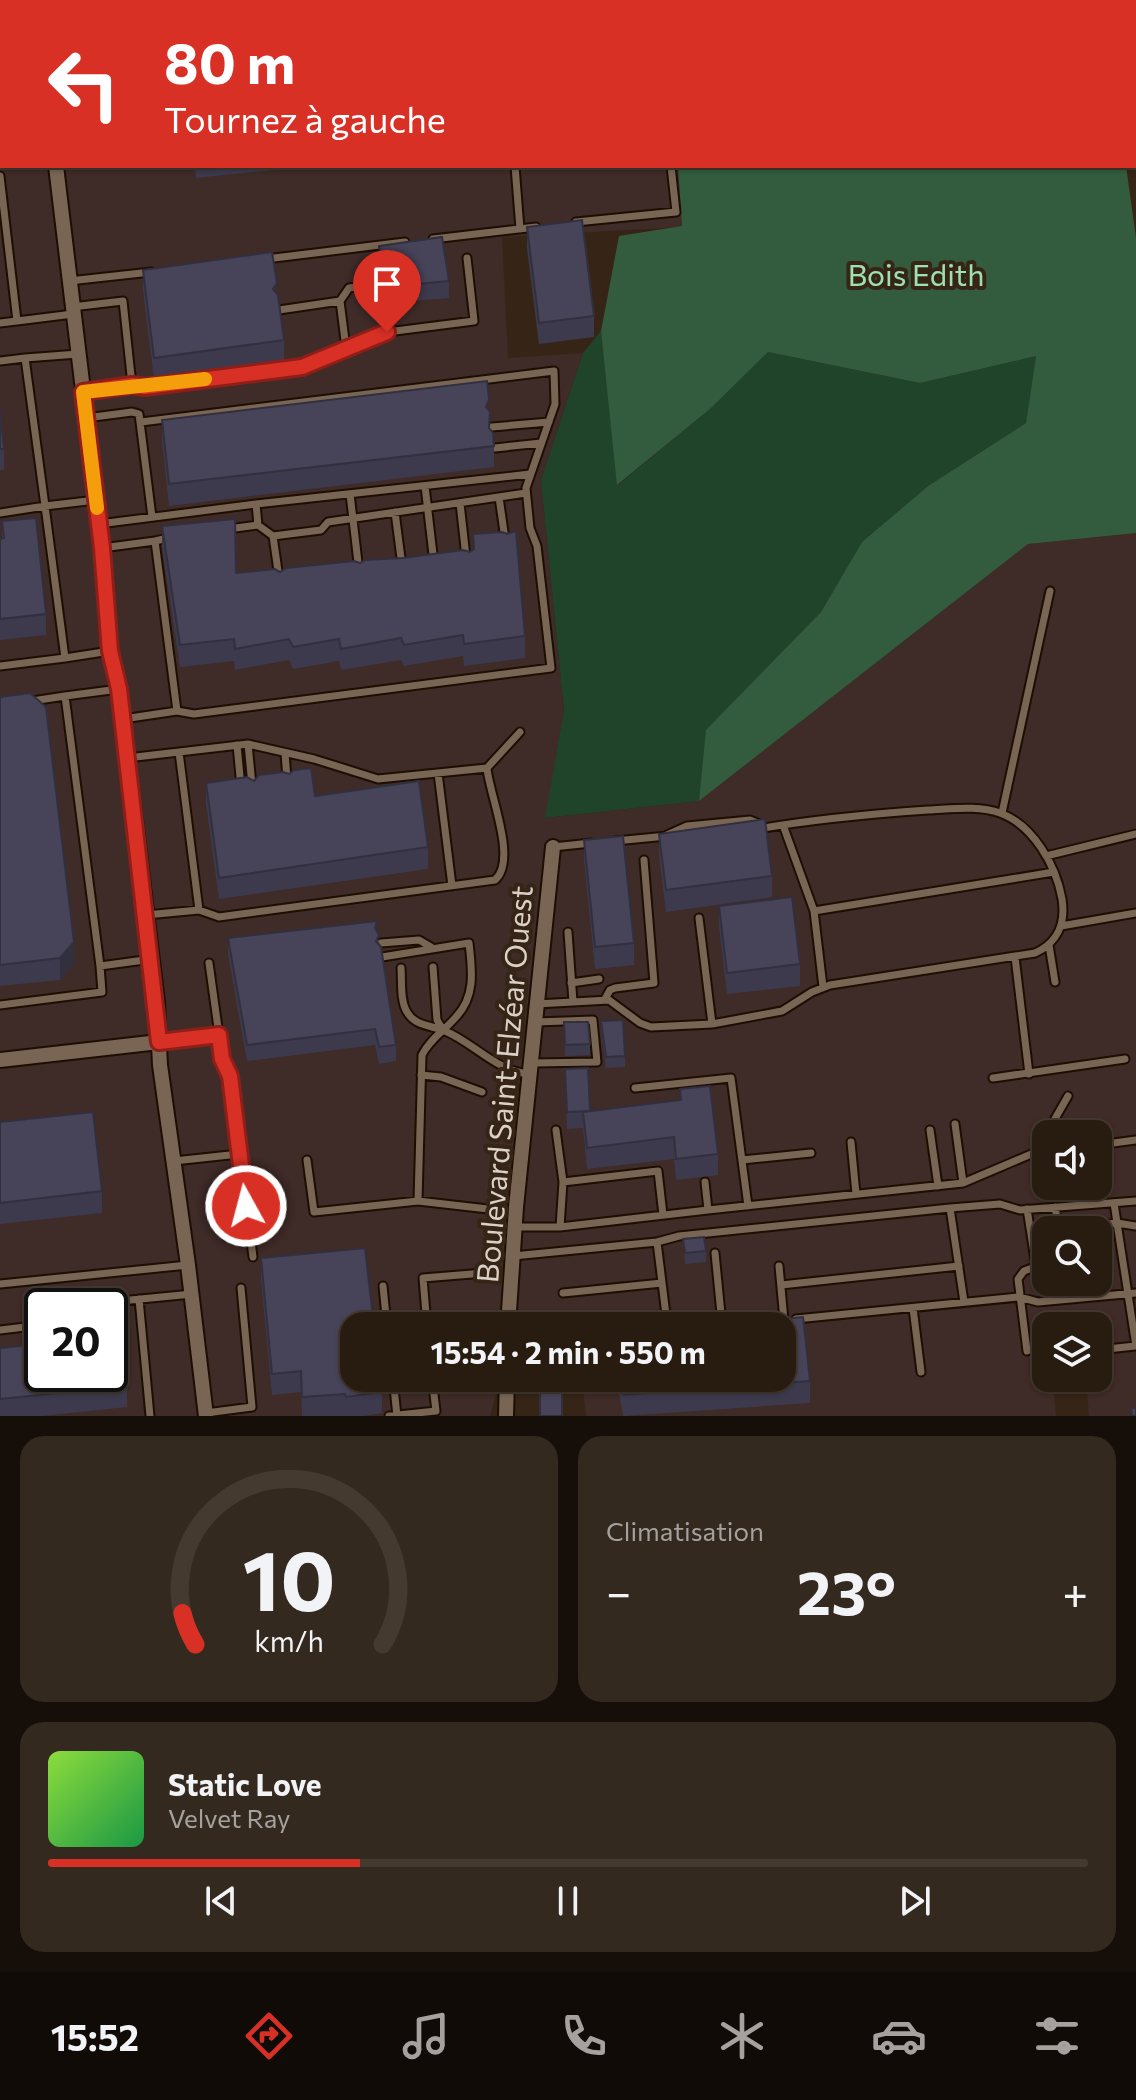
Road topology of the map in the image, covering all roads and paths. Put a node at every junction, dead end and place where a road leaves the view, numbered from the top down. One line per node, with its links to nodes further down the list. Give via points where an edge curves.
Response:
1 (56, 168): 13 (street)
2 (515, 168): 7 (lane)
3 (671, 168): 5 (lane, via 676,212)
4 (0, 176): 18 (lane)
5 (567, 224)
6 (551, 225): 7 (lane)
7 (520, 229): 8 (lane)
8 (424, 240)
9 (410, 242): 11 (lane)
10 (467, 258): 20 (lane, via 474,321 387,332)
11 (249, 261)
12 (159, 271): 13 (lane)
13 (69, 281): 16 (street)
14 (378, 284): 15 (lane, via 349,288)
15 (340, 301): 17 (lane); 20 (lane)
16 (73, 310): 18 (lane); 21 (street); 24 (lane, via 123,301)
17 (279, 310)
18 (17, 321): 19 (lane)
19 (0, 323)
20 (346, 348): 24 (lane, via 302,367)
21 (78, 354): 22 (lane); 25 (street)
22 (25, 358): 23 (lane); 40 (lane)
23 (0, 361)
24 (132, 385): 25 (lane)
25 (83, 392): 26 (street)
26 (86, 418): 27 (lane, via 132,412); 37 (street)
27 (141, 422): 28 (lane, via 554,371 556,397); 44 (lane)
28 (549, 422): 29 (lane); 30 (lane)
29 (492, 427)
30 (541, 443): 31 (lane); 32 (lane)
31 (495, 448)
32 (530, 474): 33 (lane); 34 (lane)
33 (425, 486): 35 (lane); 41 (lane)
34 (526, 493): 36 (lane); 66 (lane, via 551,668 194,714)
35 (350, 494): 39 (lane); 45 (lane)
36 (499, 497): 38 (lane); 53 (lane)
37 (96, 500): 40 (lane); 46 (street)
38 (460, 503): 41 (lane); 54 (lane)
39 (256, 504): 44 (lane); 47 (lane)
40 (45, 506): 43 (lane); 61 (lane)
41 (428, 507): 42 (lane); 55 (lane)
42 (395, 512): 45 (lane); 56 (lane)
43 (0, 513)
44 (152, 517): 46 (lane)
45 (352, 518): 50 (lane, via 328,522 321,530); 57 (lane)
46 (99, 524): 52 (street)
47 (258, 525): 48 (lane); 50 (lane)
48 (217, 530)
49 (176, 536): 51 (lane)
50 (273, 536): 58 (lane)
51 (155, 541): 52 (lane); 66 (lane)
52 (102, 548): 60 (street)
53 (507, 549)
54 (468, 567)
55 (434, 568)
56 (403, 573)
57 (359, 578)
58 (280, 587)
59 (1050, 591): 79 (lane)
60 (110, 651): 61 (lane); 63 (street)
61 (65, 658): 62 (lane)
62 (0, 666)
63 (119, 689): 64 (lane); 67 (street)
64 (65, 696): 65 (lane); 107 (lane)
65 (26, 702)
66 (177, 711): 67 (lane)
67 (123, 719): 73 (street)
68 (520, 732): 74 (lane)
69 (248, 744): 70 (lane); 72 (lane); 78 (lane)
70 (237, 745): 71 (lane); 77 (lane)
71 (179, 752): 73 (lane); 93 (lane)
72 (285, 753): 75 (lane, via 378,779); 76 (lane)
73 (127, 758): 96 (street)
74 (487, 768): 75 (lane); 92 (lane, via 500,823 501,874 491,881)
75 (438, 773): 92 (lane)
76 (288, 789)
77 (242, 793)
78 (253, 796)
79 (1002, 813): 80 (lane, via 941,809); 89 (lane, via 1022,826)
80 (783, 825): 81 (lane); 94 (lane)
81 (768, 827): 82 (lane); 84 (lane, via 750,820 687,826)
82 (751, 831)
83 (1136, 834): 89 (lane)
84 (665, 835): 85 (lane); 86 (lane)
85 (688, 838)
86 (609, 842)
87 (595, 843): 88 (lane)
88 (553, 847): 116 (street, Boulevard Saint-Elzéar Ouest)
89 (1046, 856): 91 (lane)
90 (644, 860): 114 (lane, via 654,983 615,988)
91 (1054, 872): 94 (lane); 98 (lane, via 1062,902)
92 (452, 886): 93 (lane, via 219,917)
93 (199, 910): 96 (lane)
94 (814, 911): 113 (lane)
95 (1136, 913): 98 (lane)
96 (146, 915): 105 (street)
97 (699, 918): 119 (lane)
98 (1061, 926): 101 (lane)
99 (568, 932): 112 (lane)
100 (381, 943): 102 (lane, via 419,940)
101 (1049, 945): 104 (lane); 111 (lane)
102 (431, 947): 103 (lane); 120 (lane, via 469,943 471,991)
103 (382, 957)
104 (1015, 957): 113 (lane); 126 (lane)
105 (152, 959): 107 (lane); 122 (street)
106 (209, 963): 121 (lane)
107 (100, 966): 117 (lane, via 102,992)
108 (433, 967): 120 (lane, via 437,1020)
109 (401, 968): 120 (lane, via 407,1012 430,1029)
110 (599, 979): 112 (lane)
111 (1055, 982)
112 (571, 983): 115 (lane)
113 (823, 987): 119 (lane, via 782,1011)
114 (605, 999): 115 (lane); 119 (lane, via 651,1027)
115 (573, 1002): 116 (lane)
116 (536, 1004): 118 (street, Boulevard Saint-Elzéar Ouest)
117 (0, 1005)
118 (534, 1022): 125 (street, Boulevard Saint-Elzéar Ouest); 125 (lane, via 593,1020 597,1062)
119 (712, 1024)
120 (443, 1030): 125 (lane, via 499,1065 517,1072); 127 (lane, via 422,1055)
121 (219, 1035): 122 (lane); 140 (lane, via 230,1076)
122 (159, 1042): 124 (street); 144 (street)
123 (1125, 1059): 126 (lane)
124 (0, 1060)
125 (529, 1068): 164 (street, Boulevard Saint-Elzéar Ouest)
126 (1029, 1074): 128 (lane)
127 (421, 1075): 130 (lane); 150 (lane)
128 (993, 1078)
129 (635, 1088): 143 (lane, via 731,1078)
130 (482, 1092)
131 (1068, 1096): 132 (lane)
132 (1054, 1120)
133 (955, 1124): 147 (lane)
134 (556, 1130): 145 (lane)
135 (930, 1130): 148 (lane)
136 (1136, 1140): 138 (lane)
137 (851, 1142): 149 (lane)
138 (1112, 1143)
139 (811, 1153): 143 (lane)
140 (239, 1154): 144 (lane); 170 (lane)
141 (1032, 1154): 147 (lane)
142 (307, 1160): 150 (lane, via 314,1212)
143 (742, 1160): 153 (lane)
144 (172, 1161): 171 (street)
145 (563, 1182): 159 (lane, via 658,1171); 165 (lane)
146 (705, 1182): 158 (lane)
147 (963, 1183): 148 (lane)
148 (938, 1186): 149 (lane)
149 (856, 1194): 153 (lane)
150 (418, 1201): 156 (lane)
151 (1136, 1201): 152 (lane)
152 (1114, 1203): 154 (lane); 161 (lane)
153 (748, 1206): 158 (lane)
154 (1055, 1207): 157 (lane); 160 (lane)
155 (950, 1208): 157 (lane, via 1000,1204); 167 (lane); 173 (lane)
156 (488, 1209)
157 (1027, 1209): 166 (lane)
158 (708, 1210): 159 (lane)
159 (663, 1215): 165 (lane)
160 (1057, 1216)
161 (1117, 1223): 162 (lane); 163 (lane); 175 (lane)
162 (1112, 1224)
163 (1136, 1226)
164 (514, 1227): 165 (lane); 169 (street, Boulevard Saint-Elzéar Ouest)
165 (560, 1227)
166 (1032, 1241)
167 (657, 1242): 169 (lane); 178 (lane)
168 (715, 1253): 195 (lane)
169 (511, 1256): 193 (street, Boulevard Saint-Elzéar Ouest)
170 (253, 1257)
171 (188, 1265): 179 (lane); 184 (street)
172 (779, 1266): 180 (lane)
173 (959, 1266): 180 (lane); 189 (lane)
174 (1032, 1268): 186 (lane, via 1021,1274)
175 (1124, 1268): 176 (lane); 185 (lane)
176 (1136, 1268)
177 (484, 1273): 192 (lane, via 423,1278)
178 (662, 1283): 183 (lane); 194 (lane)
179 (0, 1284)
180 (781, 1285): 196 (lane)
181 (383, 1286): 191 (lane)
182 (241, 1288): 207 (lane)
183 (563, 1293)
184 (192, 1294): 187 (lane); 208 (street)
185 (1133, 1294): 186 (lane, via 1038,1302); 200 (lane)
186 (1019, 1297): 189 (lane); 202 (lane)
187 (139, 1299): 188 (lane); 209 (lane)
188 (128, 1300)
189 (964, 1302): 190 (lane)
190 (913, 1308): 197 (lane); 203 (lane)
191 (386, 1312)
192 (426, 1312)
193 (509, 1312)
194 (666, 1312)
195 (721, 1312)
196 (783, 1312)
197 (796, 1319)
198 (24, 1327): 199 (lane)
199 (0, 1330)
200 (1136, 1346): 201 (lane)
201 (1112, 1349)
202 (1027, 1351)
203 (921, 1372)
204 (394, 1392): 211 (lane)
205 (434, 1392): 211 (lane, via 436,1411)
206 (507, 1392): 212 (street)
207 (252, 1412): 208 (lane)
208 (206, 1414)
209 (150, 1416)
210 (389, 1416): 211 (lane)
211 (397, 1416)
212 (506, 1416)

